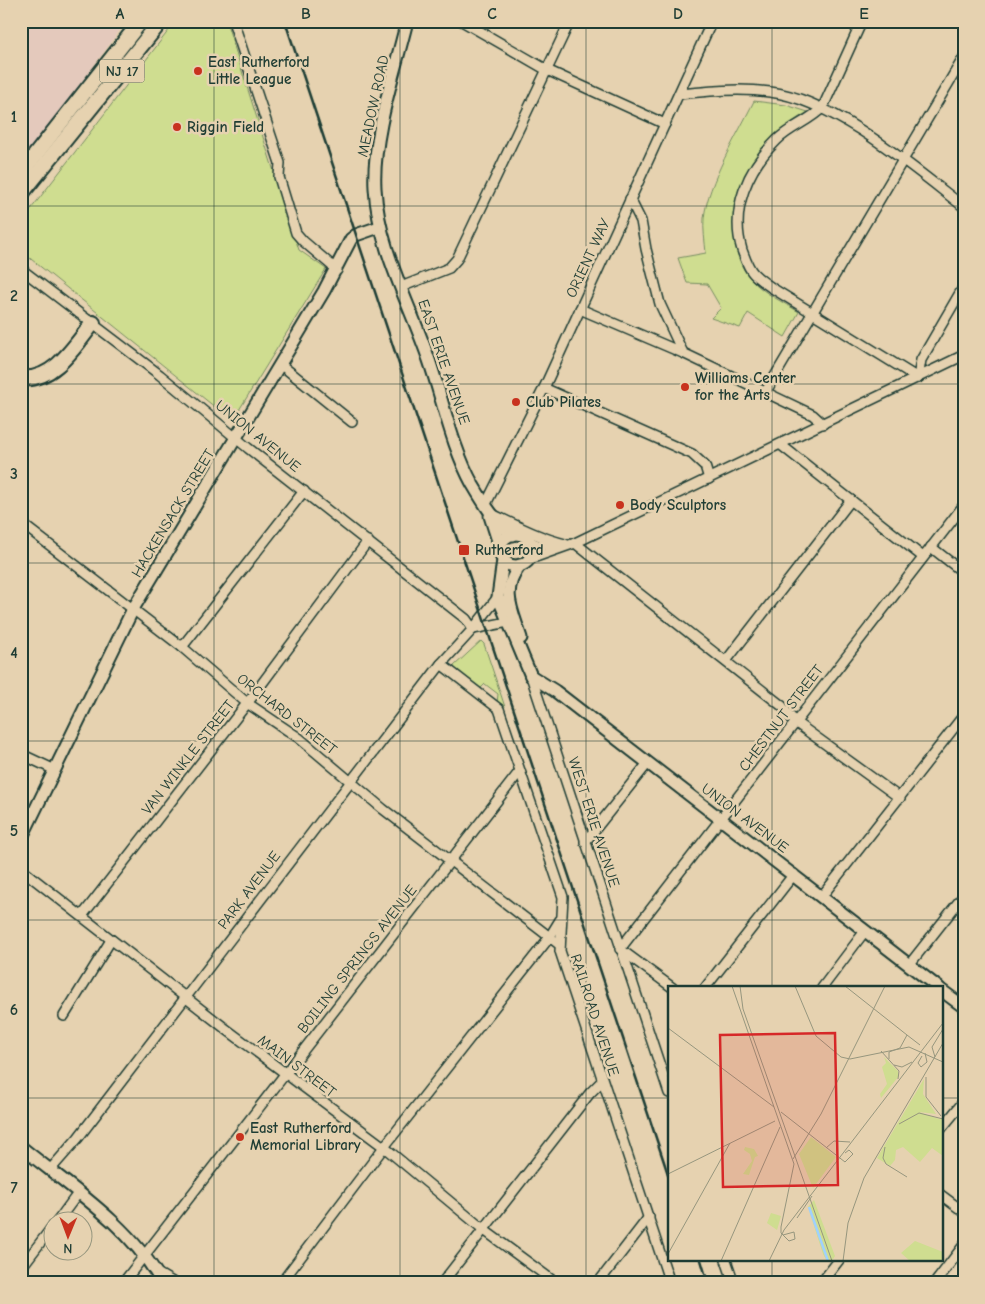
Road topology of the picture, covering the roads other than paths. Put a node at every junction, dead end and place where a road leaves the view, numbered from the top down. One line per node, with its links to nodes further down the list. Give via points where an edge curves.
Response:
1 (140, 21): 15 (highway, NJ 17)
2 (161, 21): 16 (highway, NJ 17)
3 (233, 21): 21 (street, via 280,163 279,177 296,232)
4 (407, 21): 19 (main road, MEADOW ROAD, via 377,151 374,187)
5 (570, 21): 10 (street)
6 (712, 21): 11 (street, ORIENT WAY)
7 (862, 21): 12 (street)
8 (465, 22): 10 (street)
9 (964, 57): 14 (street)
10 (547, 70): 13 (street); 23 (street, via 457,259 449,268)
11 (678, 94): 12 (street, via 720,90 771,92); 13 (street, ORIENT WAY)
12 (822, 107): 14 (street); 25 (street, via 812,118 796,125 777,140 757,163 739,202 737,219 738,235 753,273)
13 (664, 124): 17 (street, ORIENT WAY)
14 (903, 159): 18 (street); 25 (street)
15 (21, 173)
16 (21, 194)
17 (630, 199): 24 (street, ORIENT WAY); 27 (street, via 641,221 660,304)
18 (964, 207)
19 (379, 227): 21 (main road, HACKENSACK STREET, via 350,239); 23 (main road, EAST ERIE AVENUE)
20 (21, 269): 26 (street, UNION AVENUE)
21 (337, 270): 29 (main road, HACKENSACK STREET)
22 (964, 286): 31 (street, via 921,360)
23 (401, 287): 41 (main road, EAST ERIE AVENUE, via 463,463)
24 (580, 309): 27 (street); 32 (street, ORIENT WAY)
25 (812, 314): 31 (street); 33 (street)
26 (94, 323): 30 (highway, via 67,356 46,374); 36 (street, UNION AVENUE)
27 (684, 353): 33 (street)
28 (964, 355): 31 (street)
29 (280, 364): 34 (street); 36 (main road, HACKENSACK STREET)
30 (21, 378)
31 (918, 378): 35 (street)
32 (544, 388): 38 (street, via 692,454 705,466); 41 (street, ORIENT WAY)
33 (765, 393): 35 (street, via 813,415)
34 (352, 422)
35 (823, 424): 37 (street)
36 (235, 438): 39 (street, UNION AVENUE); 58 (main road, HACKENSACK STREET)
37 (780, 445): 38 (street); 40 (street)
38 (709, 479): 48 (street)
39 (304, 491): 46 (street, UNION AVENUE); 61 (street)
40 (851, 500): 52 (street); 62 (street)
41 (486, 504): 43 (main road, EAST ERIE AVENUE); 50 (main road, EAST ERIE AVENUE)
42 (964, 505): 51 (street, CHESTNUT STREET)
43 (494, 515): 45 (main road, EAST ERIE AVENUE); 49 (street, via 542,538)
44 (21, 524): 58 (street, ORCHARD STREET)
45 (513, 535): 47 (main road, via 523,536); 50 (main road)
46 (368, 541): 60 (street, UNION AVENUE, via 466,619); 65 (street, VAN WINKLE STREET)
47 (529, 541): 49 (street, via 543,545); 53 (main road, via 532,548)
48 (575, 543): 49 (street); 53 (street); 62 (street)
49 (565, 544)
50 (500, 547): 54 (main road)
51 (931, 547): 52 (street, CHESTNUT STREET); 56 (street)
52 (923, 557): 67 (street, CHESTNUT STREET)
53 (530, 558): 55 (main road)
54 (503, 560): 55 (main road); 57 (main road, WEST ERIE AVENUE)
55 (520, 565): 57 (main road)
56 (964, 572)
57 (503, 594): 59 (main road, WEST ERIE AVENUE); 60 (street, PARK AVENUE); 64 (main road)
58 (133, 609): 61 (street, ORCHARD STREET); 70 (main road, HACKENSACK STREET)
59 (508, 622): 60 (street); 64 (main road, WEST ERIE AVENUE)
60 (474, 630): 63 (street, PARK AVENUE)
61 (182, 647): 65 (street, ORCHARD STREET)
62 (726, 662): 67 (street, via 782,706)
63 (441, 664): 71 (street, RAILROAD AVENUE, via 500,709); 72 (street, PARK AVENUE)
64 (531, 676): 69 (main road, UNION AVENUE, via 556,691); 76 (street, WEST ERIE AVENUE)
65 (247, 703): 72 (street, ORCHARD STREET, via 299,738); 83 (street, VAN WINKLE STREET)
66 (964, 715): 73 (street)
67 (796, 722): 73 (street); 74 (street, CHESTNUT STREET)
68 (21, 754): 70 (street)
69 (648, 763): 74 (main road, UNION AVENUE); 76 (street)
70 (55, 770): 75 (main road, HACKENSACK STREET)
71 (520, 771): 77 (street, BOILING SPRINGS AVENUE); 82 (street, RAILROAD AVENUE, via 563,897)
72 (350, 782): 77 (street, ORCHARD STREET); 95 (street, PARK AVENUE)
73 (900, 798): 81 (street)
74 (722, 819): 79 (main road, UNION AVENUE); 88 (street, CHESTNUT STREET)
75 (21, 839)
76 (585, 842): 88 (street, WEST ERIE AVENUE)
77 (451, 861): 85 (street, ORCHARD STREET); 98 (street, BOILING SPRINGS AVENUE)
78 (21, 869): 83 (street, MAIN STREET)
79 (794, 874): 81 (main road, UNION AVENUE); 91 (street)
80 (964, 895): 89 (street)
81 (822, 896): 84 (main road, UNION AVENUE)
82 (563, 914): 85 (street); 87 (street, RAILROAD AVENUE)
83 (82, 916): 86 (street, MAIN STREET)
84 (865, 931): 89 (main road, UNION AVENUE); 92 (street)
85 (550, 938): 87 (street, ORCHARD STREET); 104 (street)
86 (111, 940): 95 (street, MAIN STREET); 97 (street)
87 (560, 945): 99 (street, RAILROAD AVENUE)
88 (620, 949): 90 (street); 100 (street, WEST ERIE AVENUE)
89 (909, 965): 93 (main road, UNION AVENUE)
90 (670, 986)
91 (707, 986)
92 (824, 986)
93 (935, 986)
94 (942, 992): 96 (main road, UNION AVENUE)
95 (186, 997): 98 (street, MAIN STREET); 105 (street, PARK AVENUE)
96 (964, 1007)
97 (64, 1016)
98 (285, 1074): 104 (street, MAIN STREET); 114 (street, BOILING SPRINGS AVENUE)
99 (602, 1081): 110 (street, RAILROAD AVENUE); 111 (street)
100 (668, 1090)
101 (964, 1101): 102 (street)
102 (942, 1128)
103 (21, 1146): 105 (main road)
104 (384, 1147): 111 (street, MAIN STREET); 122 (street)
105 (50, 1170): 106 (main road)
106 (79, 1192): 108 (street); 114 (main road, via 120,1230)
107 (942, 1196): 109 (street)
108 (64, 1212)
109 (964, 1212)
110 (649, 1217): 125 (street); 126 (street, RAILROAD AVENUE)
111 (484, 1230): 123 (street); 124 (street, MAIN STREET)
112 (42, 1240): 117 (street)
113 (964, 1245): 129 (street)
114 (143, 1257): 118 (main road); 119 (street, BOILING SPRINGS AVENUE)
115 (727, 1262): 127 (street)
116 (837, 1262): 128 (street)
117 (21, 1268)
118 (155, 1272): 120 (main road); 121 (street)
119 (123, 1283)
120 (162, 1283)
121 (174, 1283)
122 (281, 1283)
123 (442, 1283)
124 (556, 1283)
125 (598, 1283)
126 (670, 1283)
127 (734, 1283)
128 (821, 1283)
129 (935, 1283)

